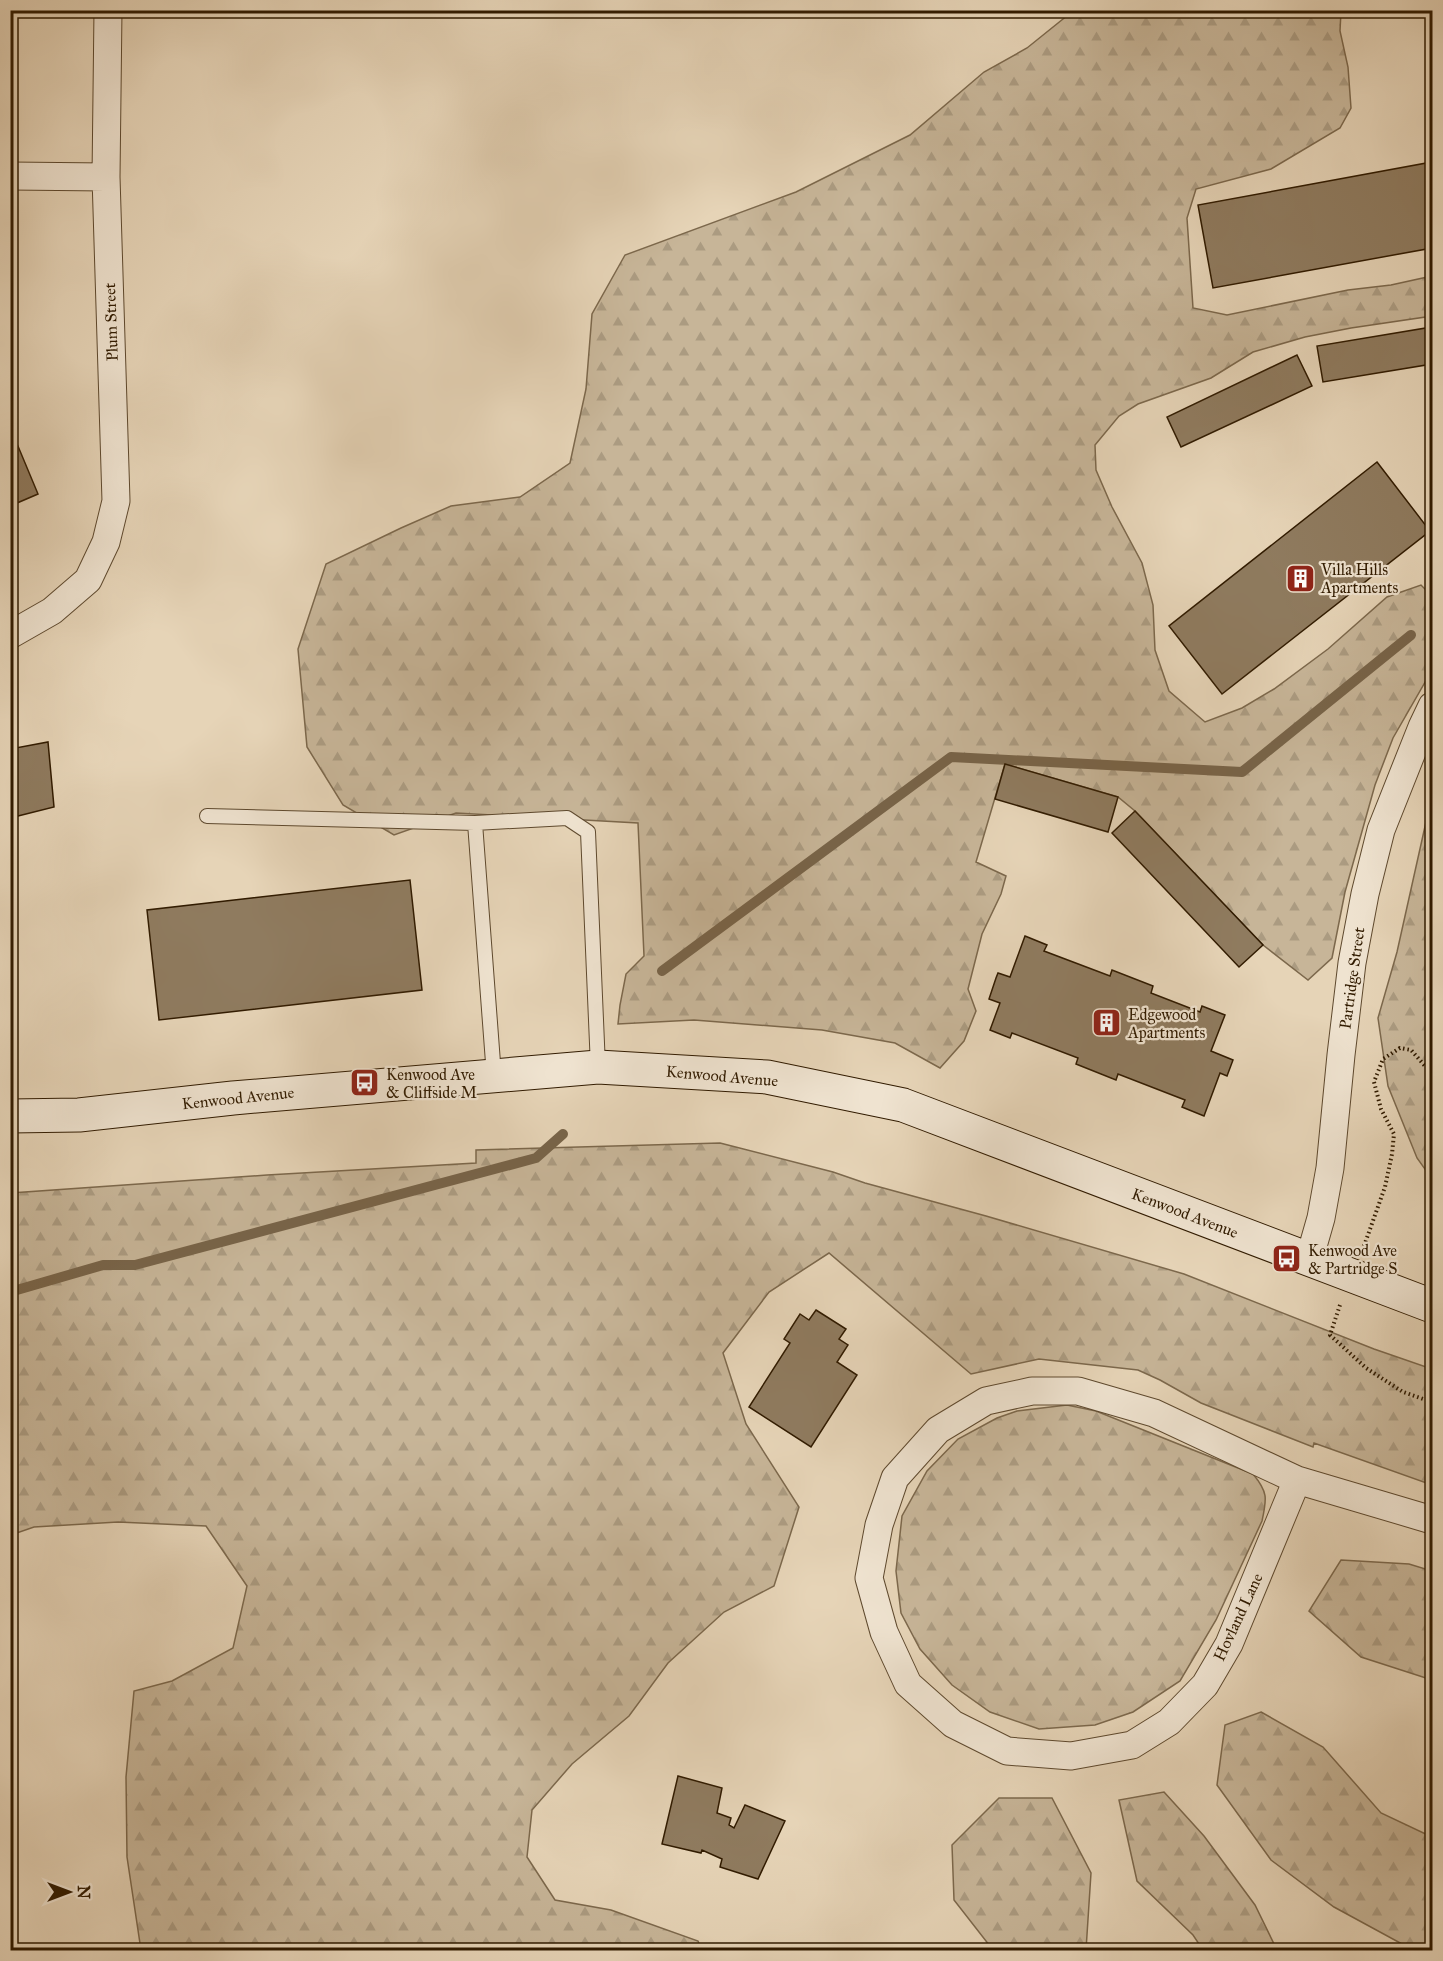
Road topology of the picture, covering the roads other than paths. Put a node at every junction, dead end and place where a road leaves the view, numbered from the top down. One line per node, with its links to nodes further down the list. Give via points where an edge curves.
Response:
1 (108, 10): 3 (street, Plum Street)
2 (10, 176): 3 (street)
3 (106, 177): 4 (street, Plum Street, via 116,501 106,542 88,580 52,611)
4 (10, 635)
5 (1432, 706): 11 (street, Partridge Street, via 1381,830 1365,894 1352,963 1330,1168)
6 (207, 816): 7 (lane)
7 (475, 823): 8 (lane, via 567,818 588,832); 9 (lane)
8 (598, 1067): 9 (street, Kenwood Avenue); 11 (street, Kenwood Avenue, via 767,1077 903,1105)
9 (494, 1076): 10 (street, Kenwood Avenue, via 79,1115)
10 (10, 1116)
11 (1309, 1260): 12 (street, Kenwood Avenue)
12 (1432, 1306)
13 (1297, 1480): 13 (street, Hovland Lane, via 1154,1413 1078,1390 1032,1391 986,1401 938,1430 895,1478 879,1525 869,1578 884,1632 908,1684 953,1724 1007,1751 1071,1756 1132,1745 1169,1722 1204,1685 1229,1644); 14 (street, Hovland Lane)
14 (1432, 1520)

